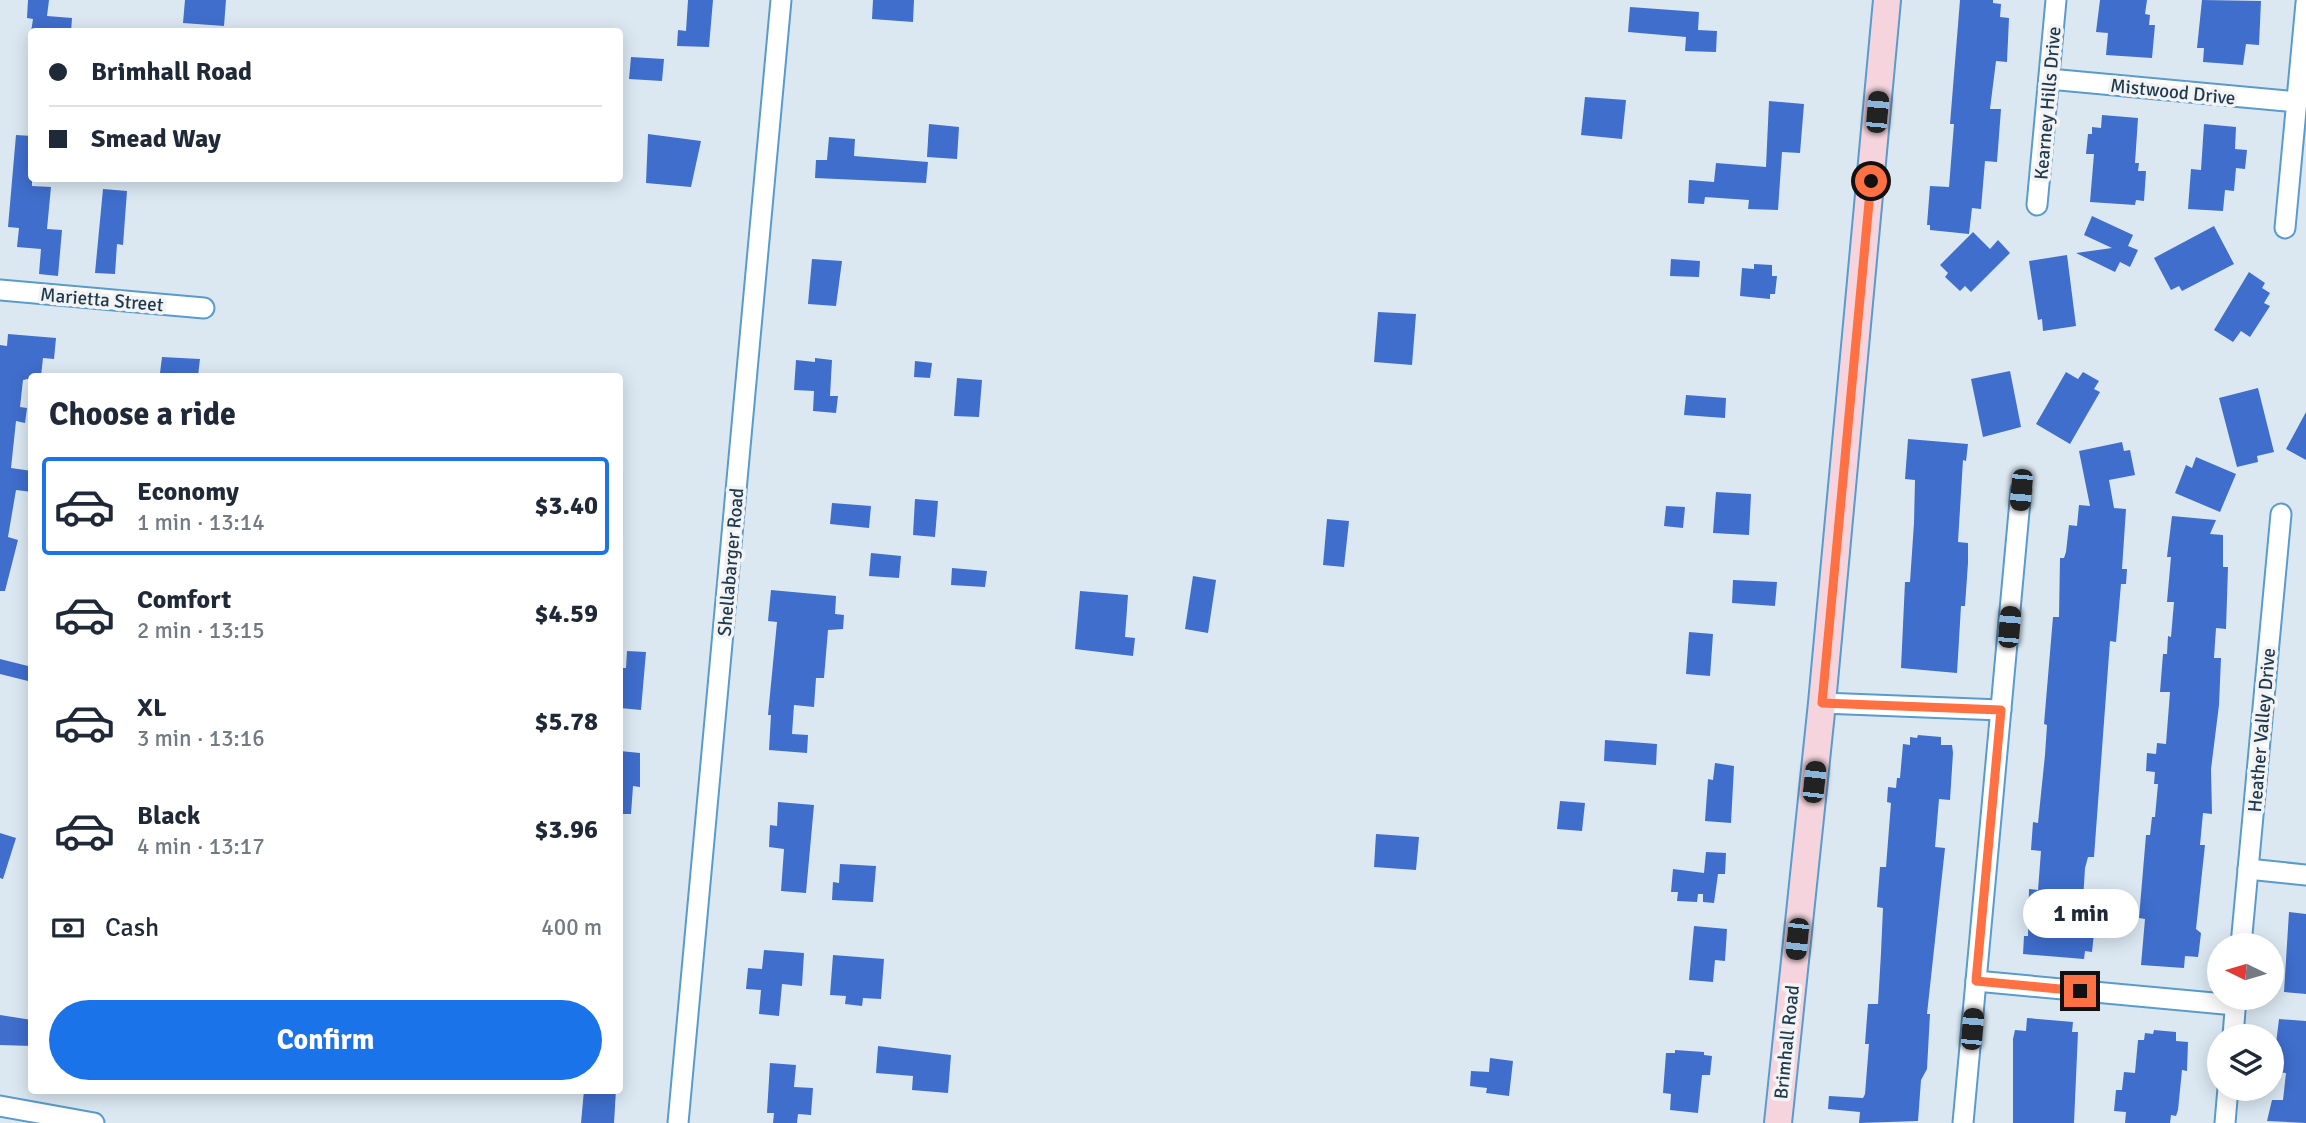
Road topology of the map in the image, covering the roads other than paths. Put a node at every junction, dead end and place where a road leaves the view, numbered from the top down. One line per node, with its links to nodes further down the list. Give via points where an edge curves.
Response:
1 (781, 0): 23 (street, Shellabarger Road)
2 (1886, 0): 13 (street, Brimhall Road)
3 (2056, 0): 5 (street, Kearney Hills Drive)
4 (2306, 3): 6 (street)
5 (2049, 79): 6 (street, Mistwood Drive); 7 (street, Kearney Hills Drive)
6 (2297, 102): 8 (street)
7 (2037, 205)
8 (2285, 228)
9 (0, 290): 10 (street, Marietta Street)
10 (204, 308)
11 (2021, 490): 14 (street)
12 (2281, 514): 15 (street, Heather Valley Drive)
13 (1822, 703): 14 (street); 24 (street, Brimhall Road)
14 (2001, 710): 18 (street)
15 (2248, 869): 16 (street); 17 (street, Heather Valley Drive)
16 (2306, 875)
17 (2242, 933)
18 (1976, 981): 19 (street); 25 (street)
19 (2207, 999)
20 (2227, 1101): 26 (street)
21 (0, 1106): 22 (street)
22 (94, 1123)
23 (678, 1123)
24 (1777, 1123)
25 (1963, 1123)
26 (2225, 1123)

